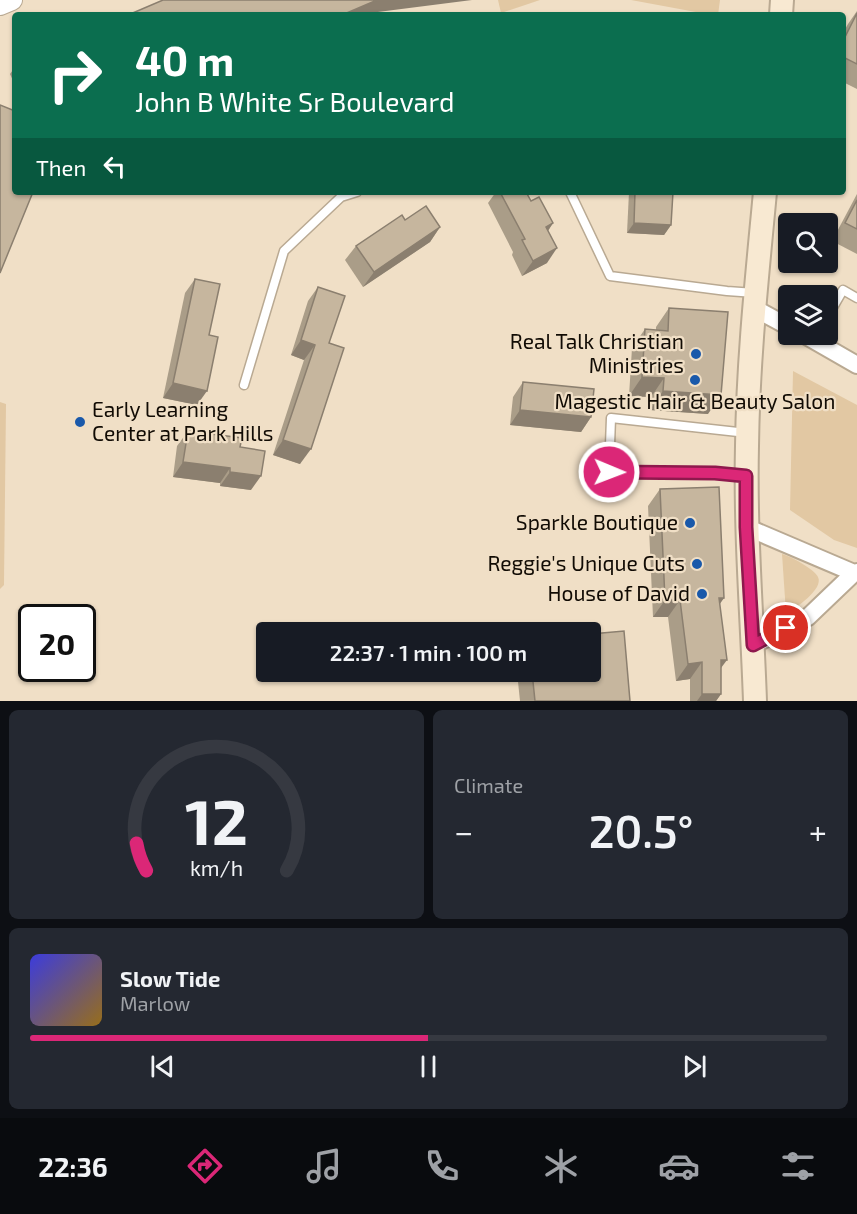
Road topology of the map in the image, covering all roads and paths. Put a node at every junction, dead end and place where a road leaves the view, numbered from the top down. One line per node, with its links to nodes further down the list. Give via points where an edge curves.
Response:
1 (12, 0): 2 (street)
2 (0, 5)
3 (345, 195): 12 (lane, via 284,251)
4 (571, 195): 8 (lane, via 610,276 727,291)
5 (765, 195): 8 (main road)
6 (857, 298): 7 (lane, via 843,290)
7 (838, 299)
8 (755, 301): 9 (street); 13 (main road)
9 (778, 319)
10 (825, 345): 11 (street)
11 (857, 365)
12 (244, 385)
13 (747, 433): 14 (main road); 14 (lane, via 611,418 609,472)
14 (746, 476): 15 (main road)
15 (746, 527): 16 (street); 17 (main road)
16 (856, 573): 17 (street, via 808,617)
17 (753, 645): 18 (main road)
18 (755, 701)

